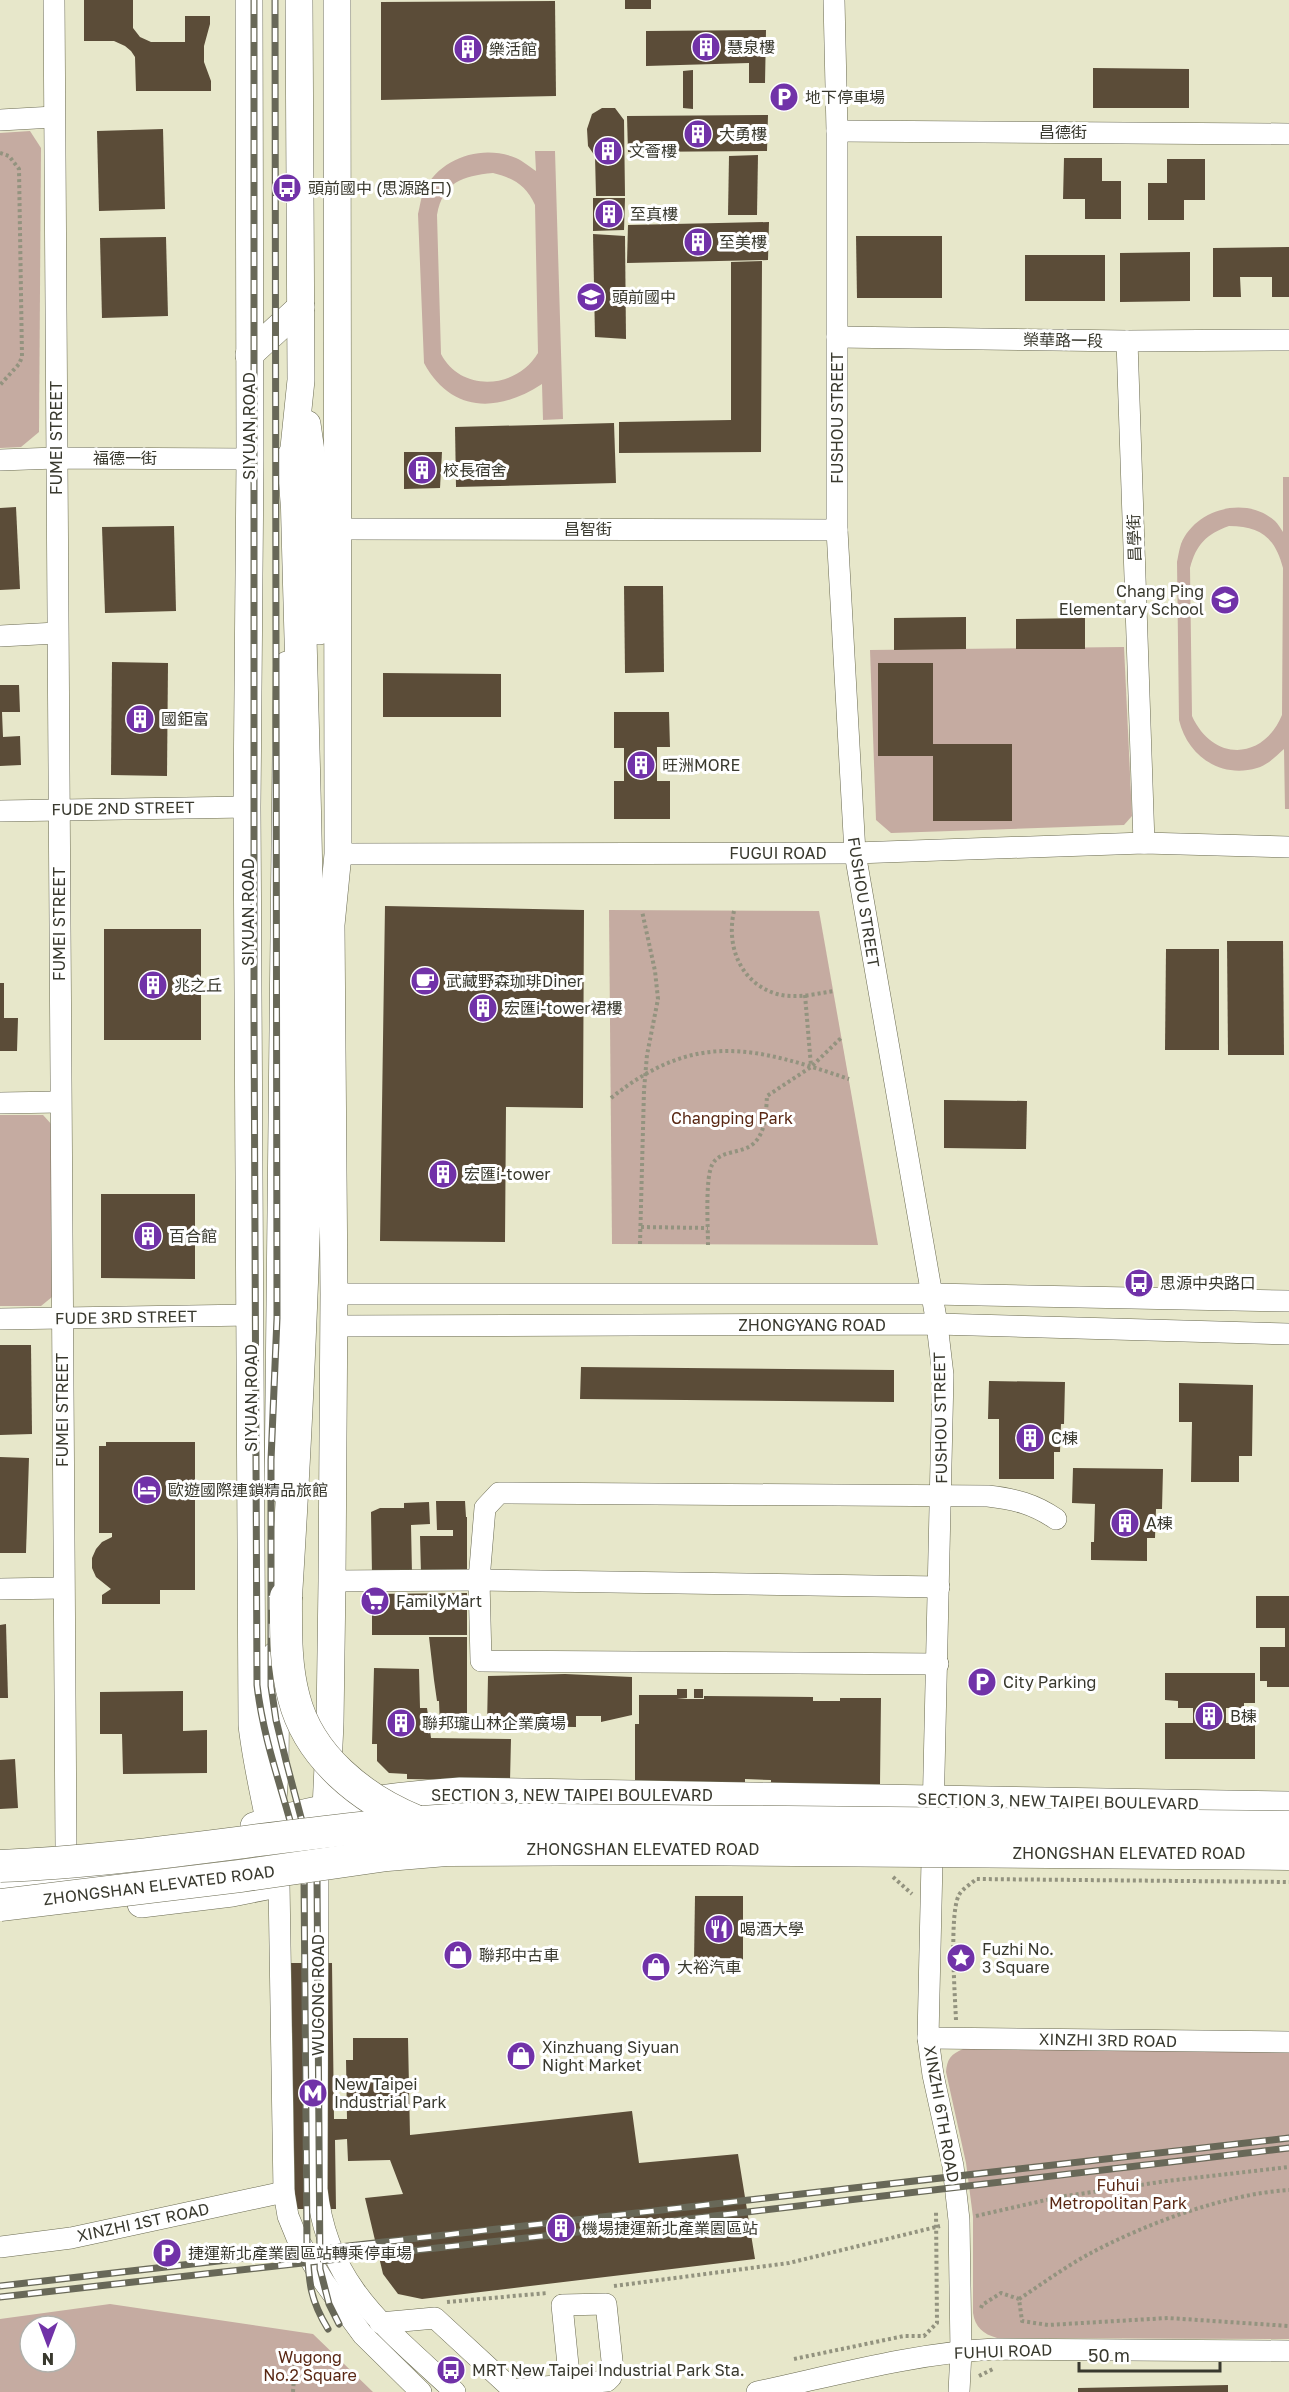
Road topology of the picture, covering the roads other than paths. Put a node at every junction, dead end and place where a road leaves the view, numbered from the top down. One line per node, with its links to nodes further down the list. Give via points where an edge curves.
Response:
1 (54, 0): 6 (street, FUMEI STREET)
2 (249, 0): 14 (main road, SIYUAN ROAD)
3 (299, 0): 10 (main road, SIYUAN ROAD)
4 (337, 0): 20 (main road, SIYUAN ROAD)
5 (834, 0): 8 (street, FUSHOU STREET)
6 (54, 117): 7 (street); 17 (street, FUMEI STREET)
7 (0, 120)
8 (837, 131): 9 (street, 昌德街); 11 (street, FUSHOU STREET)
9 (1289, 134)
10 (301, 307): 14 (main road); 15 (main road, SIYUAN ROAD)
11 (837, 336): 13 (street, 榮華路一段); 21 (street, FUSHOU STREET)
12 (1289, 340): 13 (street, 榮華路一段)
13 (1127, 341): 27 (street, 昌學街)
14 (249, 355): 18 (main road, SIYUAN ROAD)
15 (301, 380): 16 (main road, SIYUAN ROAD); 31 (main road, SIYUAN ROAD, via 319,507 321,847)
16 (293, 457): 54 (main road, SIYUAN ROAD, via 288,508 275,1773); 59 (highway, bridge, via 307,1039 297,1410 286,1597 293,1698 318,1748 341,1774 399,1814 456,1832)
17 (56, 458): 18 (street, 福德一街); 19 (street, 福德一街); 22 (street, FUMEI STREET)
18 (250, 459): 24 (main road, SIYUAN ROAD)
19 (0, 460)
20 (338, 529): 21 (street, 昌智街); 30 (main road, SIYUAN ROAD)
21 (837, 530): 29 (street, FUSHOU STREET)
22 (57, 633): 23 (street); 25 (street, FUMEI STREET)
23 (0, 636)
24 (247, 807): 25 (street, FUDE 2ND STREET); 37 (main road, SIYUAN ROAD)
25 (58, 808): 26 (street, FUDE 2ND STREET); 32 (street, FUMEI STREET)
26 (0, 811)
27 (1144, 843): 28 (street, FUGUI ROAD); 29 (street, FUGUI ROAD)
28 (1289, 848)
29 (855, 853): 30 (street, FUGUI ROAD); 35 (street, FUSHOU STREET)
30 (338, 854): 31 (main road, SIYUAN ROAD)
31 (331, 925): 34 (main road, SIYUAN ROAD)
32 (60, 1102): 33 (street); 38 (street, FUMEI STREET)
33 (0, 1103)
34 (334, 1294): 35 (street, ZHONGYANG ROAD); 41 (main road, SIYUAN ROAD)
35 (931, 1294): 36 (street, ZHONGYANG ROAD); 40 (street, FUSHOU STREET)
36 (1289, 1301)
37 (251, 1315): 38 (street, FUDE 3RD STREET); 54 (main road, SIYUAN ROAD, via 252,1725 261,1789)
38 (61, 1318): 39 (street, FUDE 3RD STREET); 48 (street, FUMEI STREET)
39 (0, 1319)
40 (937, 1324): 41 (street, ZHONGYANG ROAD); 42 (street, ZHONGYANG ROAD); 43 (street, FUSHOU STREET, via 943,1375)
41 (334, 1326): 46 (main road, SIYUAN ROAD)
42 (1289, 1334)
43 (941, 1497): 44 (street, via 1018,1500); 45 (street, via 499,1493 485,1508); 47 (street, FUSHOU STREET)
44 (1056, 1519)
45 (479, 1580): 46 (street); 47 (street); 50 (street, via 481,1661)
46 (332, 1581): 53 (main road, SIYUAN ROAD)
47 (939, 1587): 50 (street, FUSHOU STREET)
48 (63, 1588): 49 (street); 58 (street, FUMEI STREET)
49 (0, 1589)
50 (938, 1664): 51 (street, FUSHOU STREET)
51 (933, 1799): 52 (main road, SECTION 3, NEW TAIPEI BOULEVARD); 53 (main road, SECTION 3, NEW TAIPEI BOULEVARD, via 460,1791 394,1796); 56 (street, XINZHI 6TH ROAD)
52 (1289, 1805)
53 (325, 1808): 54 (main road, SECTION 3, NEW TAIPEI BOULEVARD); 62 (main road, SIYUAN ROAD)
54 (271, 1822): 58 (main road, SECTION 3, NEW TAIPEI BOULEVARD, via 202,1836); 62 (main road); 66 (main road, SIYUAN ROAD)
55 (1289, 1827): 64 (highway, ZHONGSHAN ELEVATED ROAD, bridge, via 468,1819 396,1823 147,1855)
56 (931, 1835): 57 (main road); 62 (main road, via 444,1835); 63 (street, XINZHI 6TH ROAD)
57 (1289, 1840)
58 (66, 1848): 60 (main road, SECTION 3, NEW TAIPEI BOULEVARD)
59 (655, 1849): 61 (highway, ZHONGSHAN ELEVATED ROAD, bridge); 68 (highway, ZHONGSHAN ELEVATED ROAD, bridge, via 446,1850 387,1855)
60 (0, 1854)
61 (1289, 1854)
62 (322, 1859): 63 (main road); 66 (highway); 74 (street, WUGONG ROAD, via 319,2212 333,2255 349,2285)
63 (930, 1865): 65 (main road); 70 (street, XINZHI 6TH ROAD)
64 (0, 1866)
65 (1289, 1869)
66 (278, 1873): 67 (highway); 69 (main road, via 232,1893); 72 (street)
67 (0, 1883)
68 (0, 1905)
69 (0, 1920)
70 (928, 2038): 71 (street, XINZHI 3RD ROAD); 75 (street, XINZHI 6TH ROAD, via 953,2166 959,2220)
71 (1289, 2042)
72 (284, 2192): 73 (street, XINZHI 1ST ROAD, via 71,2238); 79 (street, via 297,2238 324,2282 363,2335)
73 (0, 2247)
74 (380, 2323): 78 (street, via 435,2318); 80 (street, WUGONG ROAD)
75 (961, 2351): 76 (street, FUHUI ROAD); 81 (street, FUHUI ROAD); 82 (street, XINZHI 6TH ROAD)
76 (1289, 2351)
77 (570, 2385): 78 (street)
78 (511, 2391)
79 (421, 2392)
80 (455, 2392)
81 (757, 2392)
82 (958, 2392)

